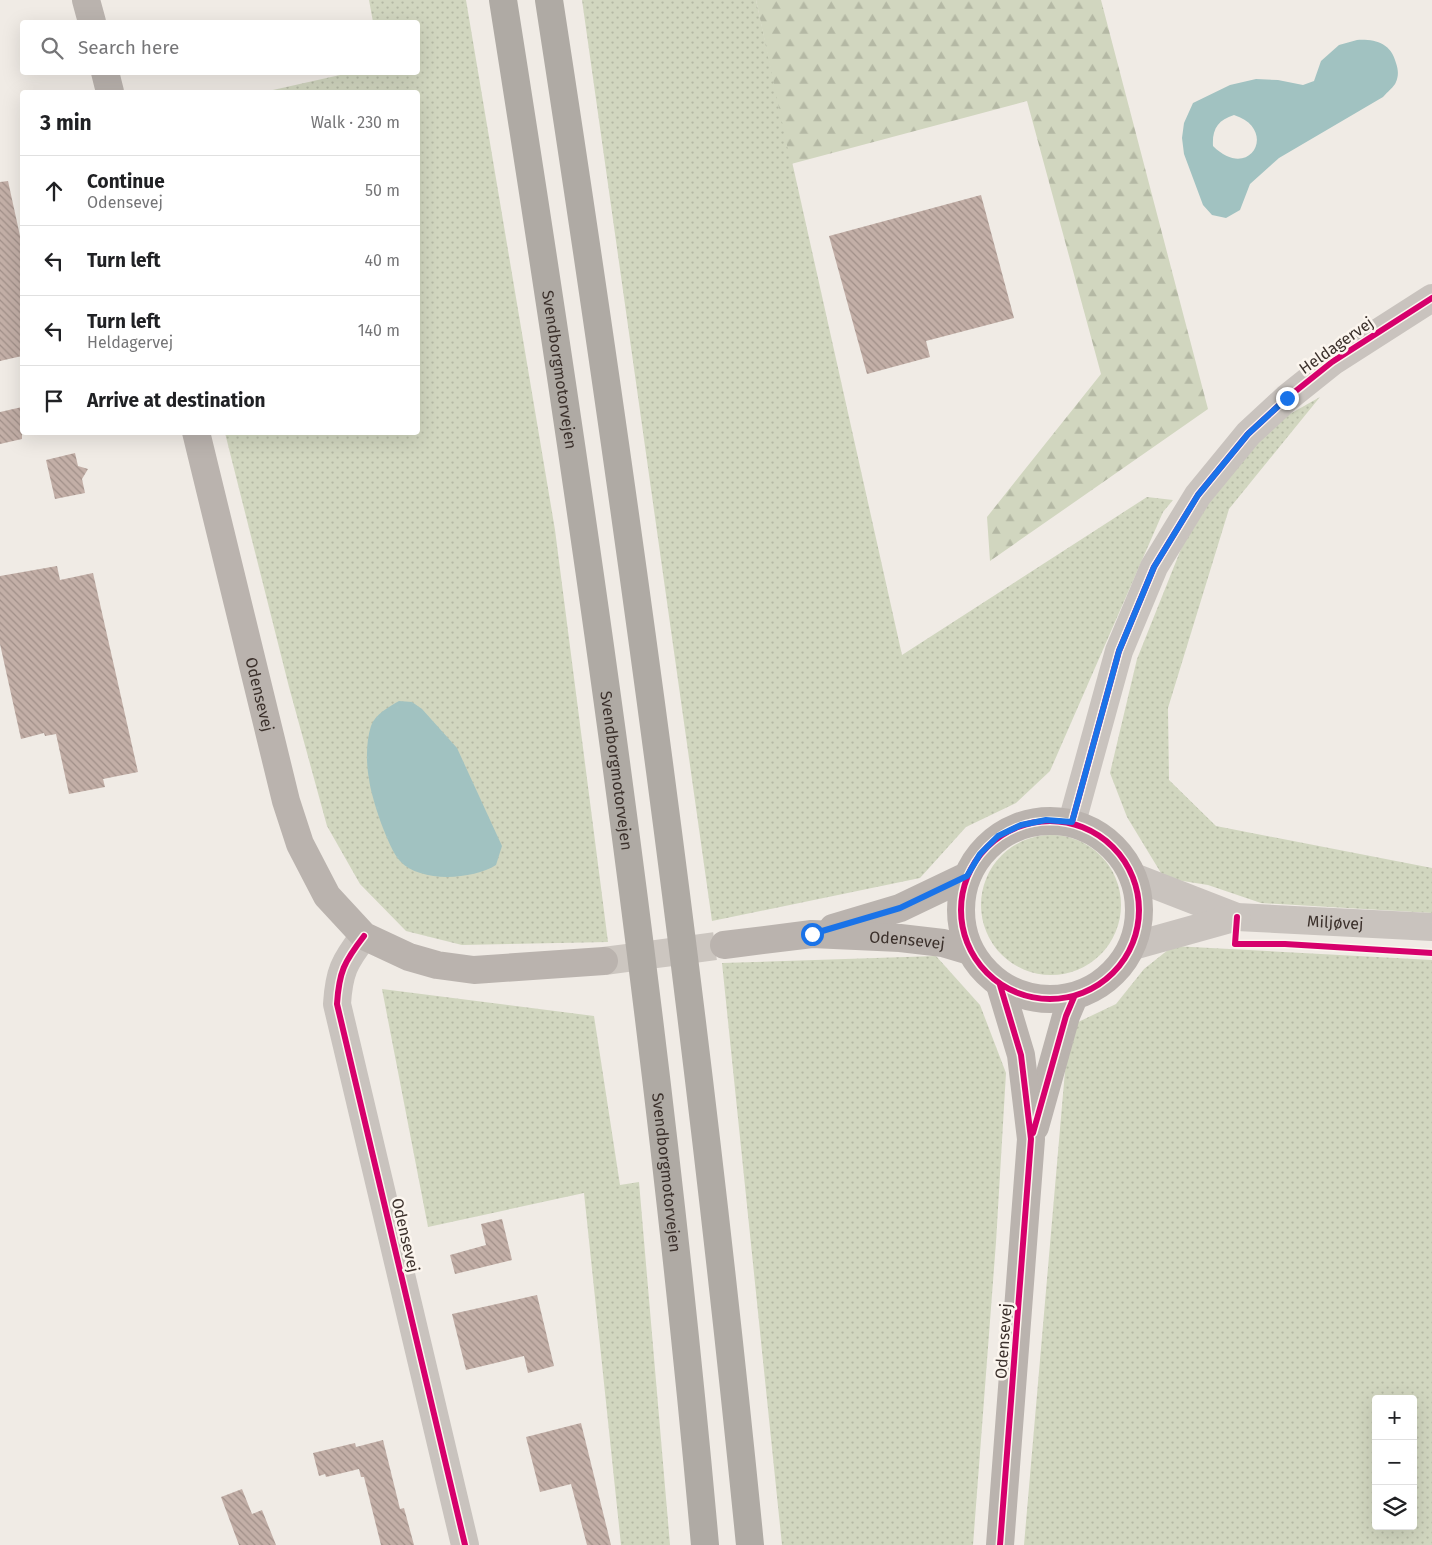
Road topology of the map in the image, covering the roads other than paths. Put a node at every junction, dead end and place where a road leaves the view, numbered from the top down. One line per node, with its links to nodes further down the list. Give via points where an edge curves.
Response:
1 (86, 0): 4 (main road)
2 (503, 0): 24 (highway, Svendborgmotorvejen, via 593,587 686,1337)
3 (549, 0): 25 (highway, via 598,320 680,911 730,1334)
4 (91, 20)
5 (106, 75): 6 (main road)
6 (110, 90)
7 (1432, 298): 9 (street, Heldagervej, via 1332,362 1287,398 1248,434 1198,495 1154,567 1119,651)
8 (197, 435): 15 (main road, Odensevej, via 284,792 300,844 327,896)
9 (1072, 822): 10 (main road, via 1046,820 1021,825 998,836 980,854); 11 (main road, via 1110,842)
10 (967, 876): 14 (main road, Odensevej, via 900,908); 18 (main road, via 960,901 962,927)
11 (1134, 877): 12 (street, Miljøvej); 17 (main road, via 1140,912)
12 (1237, 916): 13 (street, Miljøvej); 17 (street, Miljøvej)
13 (1432, 928)
14 (812, 934): 16 (main road, Odensevej); 18 (main road, Odensevej, via 900,938 943,943)
15 (364, 936): 19 (main road, Odensevej, via 409,957 474,970); 23 (street, Odensevej, via 339,978 337,1004)
16 (724, 945)
17 (1133, 946): 21 (main road, via 1119,969 1098,986)
18 (970, 951): 20 (main road, via 988,976)
19 (604, 961)
20 (1000, 985): 21 (main road, via 1049,1000); 22 (main road, Odensevej, via 1021,1054)
21 (1074, 997): 22 (main road, Odensevej)
22 (1031, 1140): 26 (main road, Odensevej)
23 (465, 1545)
24 (705, 1545)
25 (750, 1545)
26 (1000, 1545)

